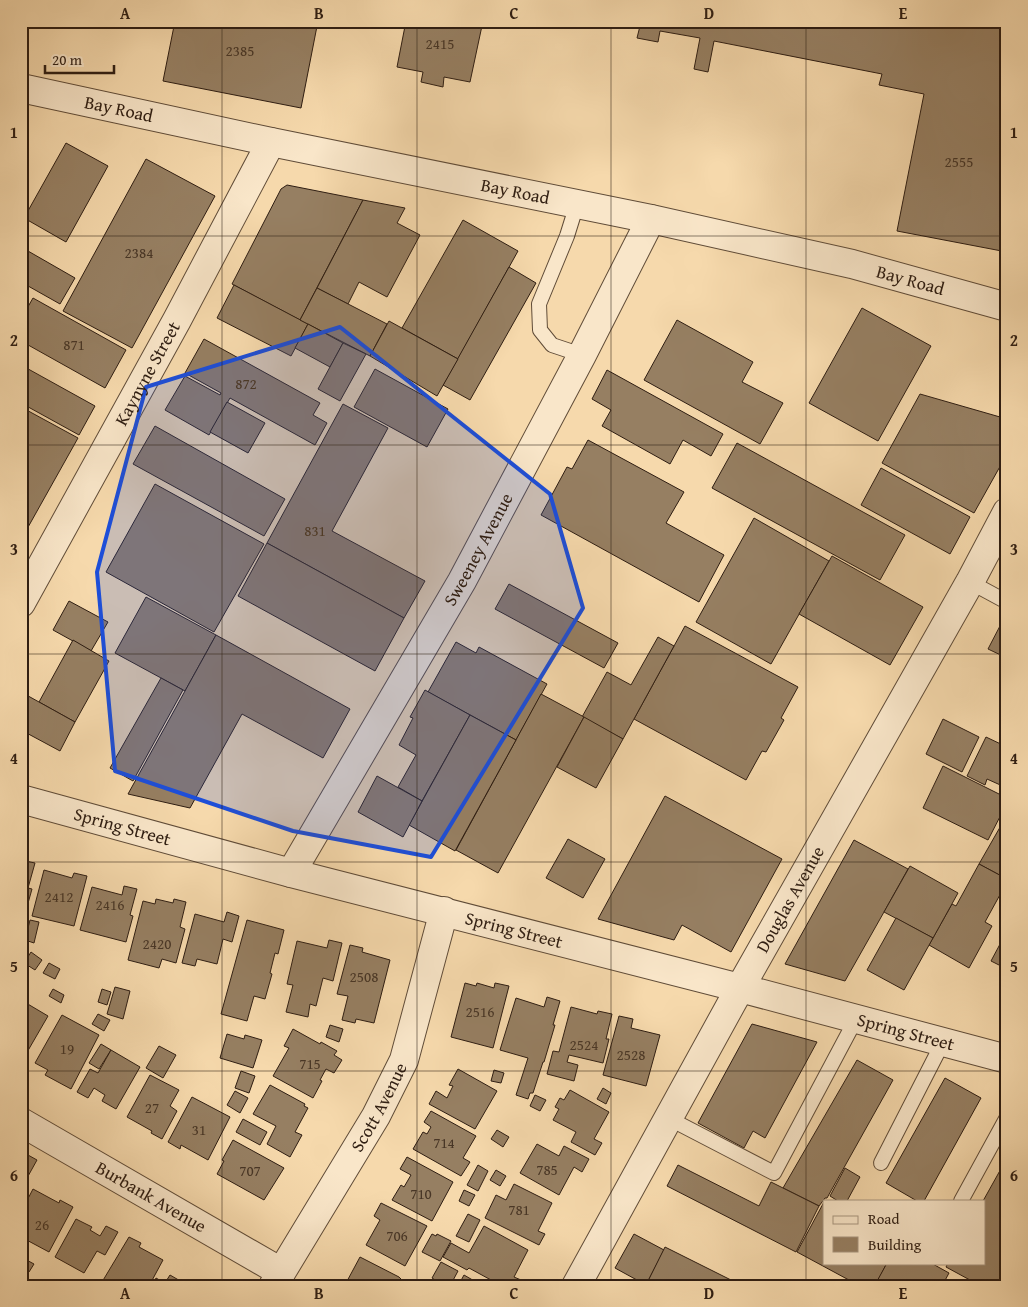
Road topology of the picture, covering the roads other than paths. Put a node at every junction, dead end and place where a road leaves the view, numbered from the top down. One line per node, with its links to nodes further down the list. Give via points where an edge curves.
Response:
1 (21, 88): 2 (street, Bay Road)
2 (271, 142): 3 (street, Bay Road); 10 (street, Kaynyne Street)
3 (577, 204): 4 (street, Bay Road); 6 (lane, via 539,304 540,330 552,345)
4 (652, 219): 5 (street, Bay Road, via 852,264); 6 (street, Sweeney Avenue)
5 (1007, 307)
6 (582, 355): 12 (street, Sweeney Avenue, via 462,581)
7 (1007, 512): 8 (street, Douglas Avenue)
8 (970, 582): 9 (lane); 14 (street, Douglas Avenue)
9 (1007, 602)
10 (21, 603)
11 (21, 799): 12 (street, Spring Street)
12 (291, 873): 13 (street, Spring Street)
13 (444, 911): 14 (street, Spring Street); 23 (street, Scott Avenue, via 404,1060 376,1116)
14 (740, 988): 15 (street, Spring Street); 19 (street, Douglas Avenue)
15 (856, 1019): 16 (street, Spring Street); 19 (lane, via 774,1173)
16 (943, 1042): 17 (street, Spring Street); 21 (lane)
17 (1007, 1059)
18 (1007, 1117): 22 (lane)
19 (668, 1118): 24 (street, Douglas Avenue)
20 (21, 1122): 23 (street, Burbank Avenue)
21 (881, 1164)
22 (962, 1200)
23 (277, 1279)
24 (576, 1286)

